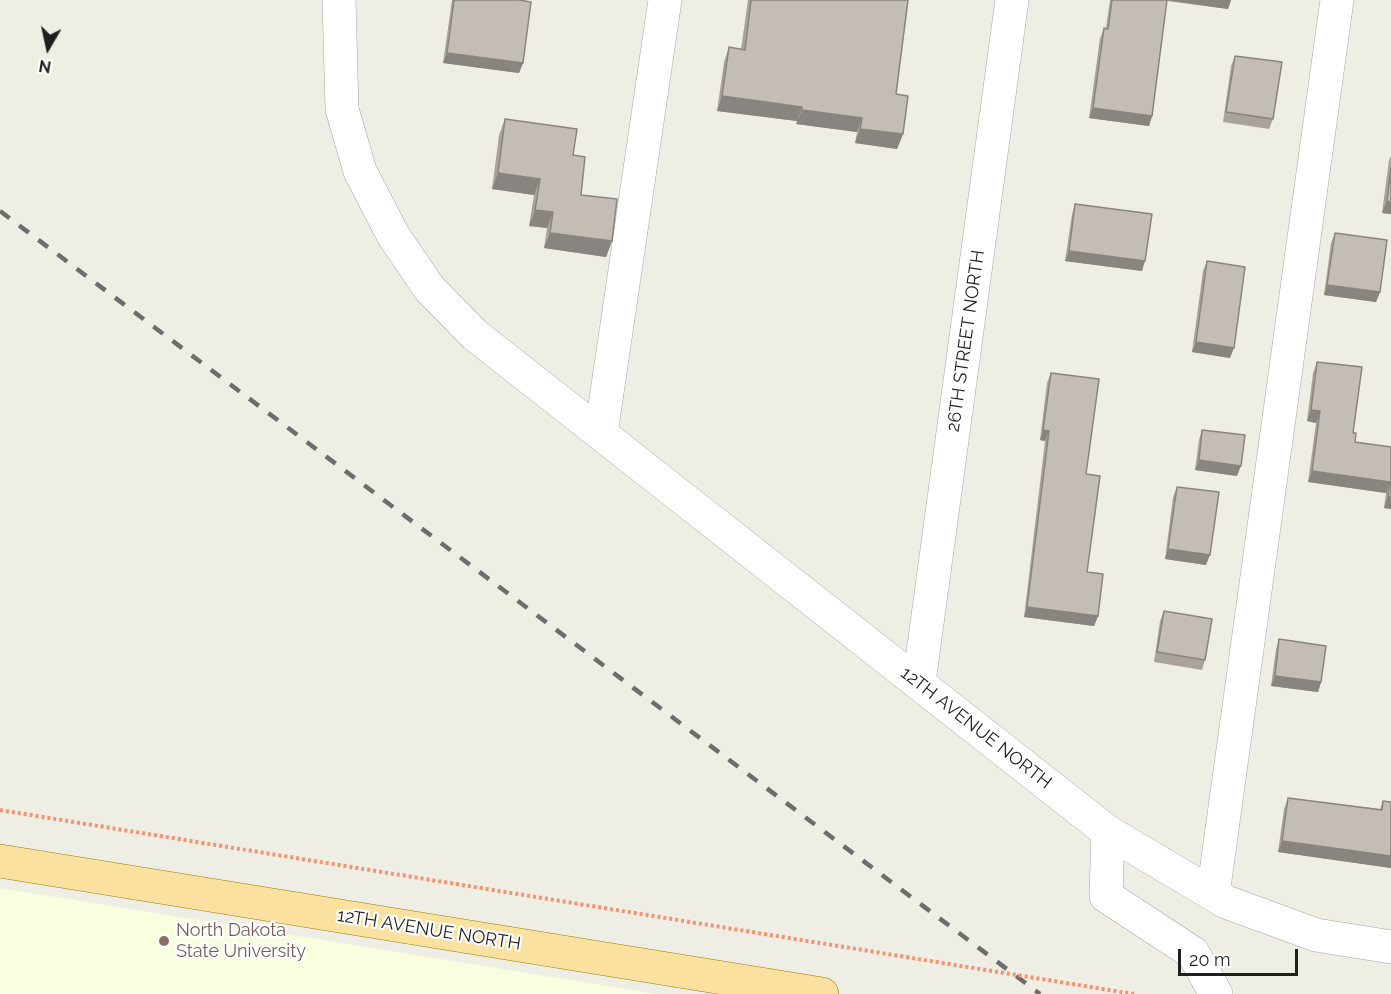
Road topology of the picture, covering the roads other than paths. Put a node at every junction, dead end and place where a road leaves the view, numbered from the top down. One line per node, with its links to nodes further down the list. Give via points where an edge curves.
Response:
1 (339, 0): 5 (street, 12TH AVENUE NORTH, via 342,109 360,171 393,235 429,288 475,335)
2 (665, 0): 5 (street)
3 (1012, 0): 6 (street, 26TH STREET NORTH)
4 (1337, 0): 9 (street)
5 (601, 433): 6 (street, 12TH AVENUE NORTH)
6 (919, 682): 7 (street, 12TH AVENUE NORTH)
7 (1108, 832): 9 (street, 12TH AVENUE NORTH); 12 (street, via 1106,896 1193,953)
8 (0, 861): 11 (main road, 12TH AVENUE NORTH)
9 (1213, 894): 10 (street, 12TH AVENUE NORTH, via 1316,935)
10 (1391, 947)
11 (822, 994)
12 (1216, 994)

